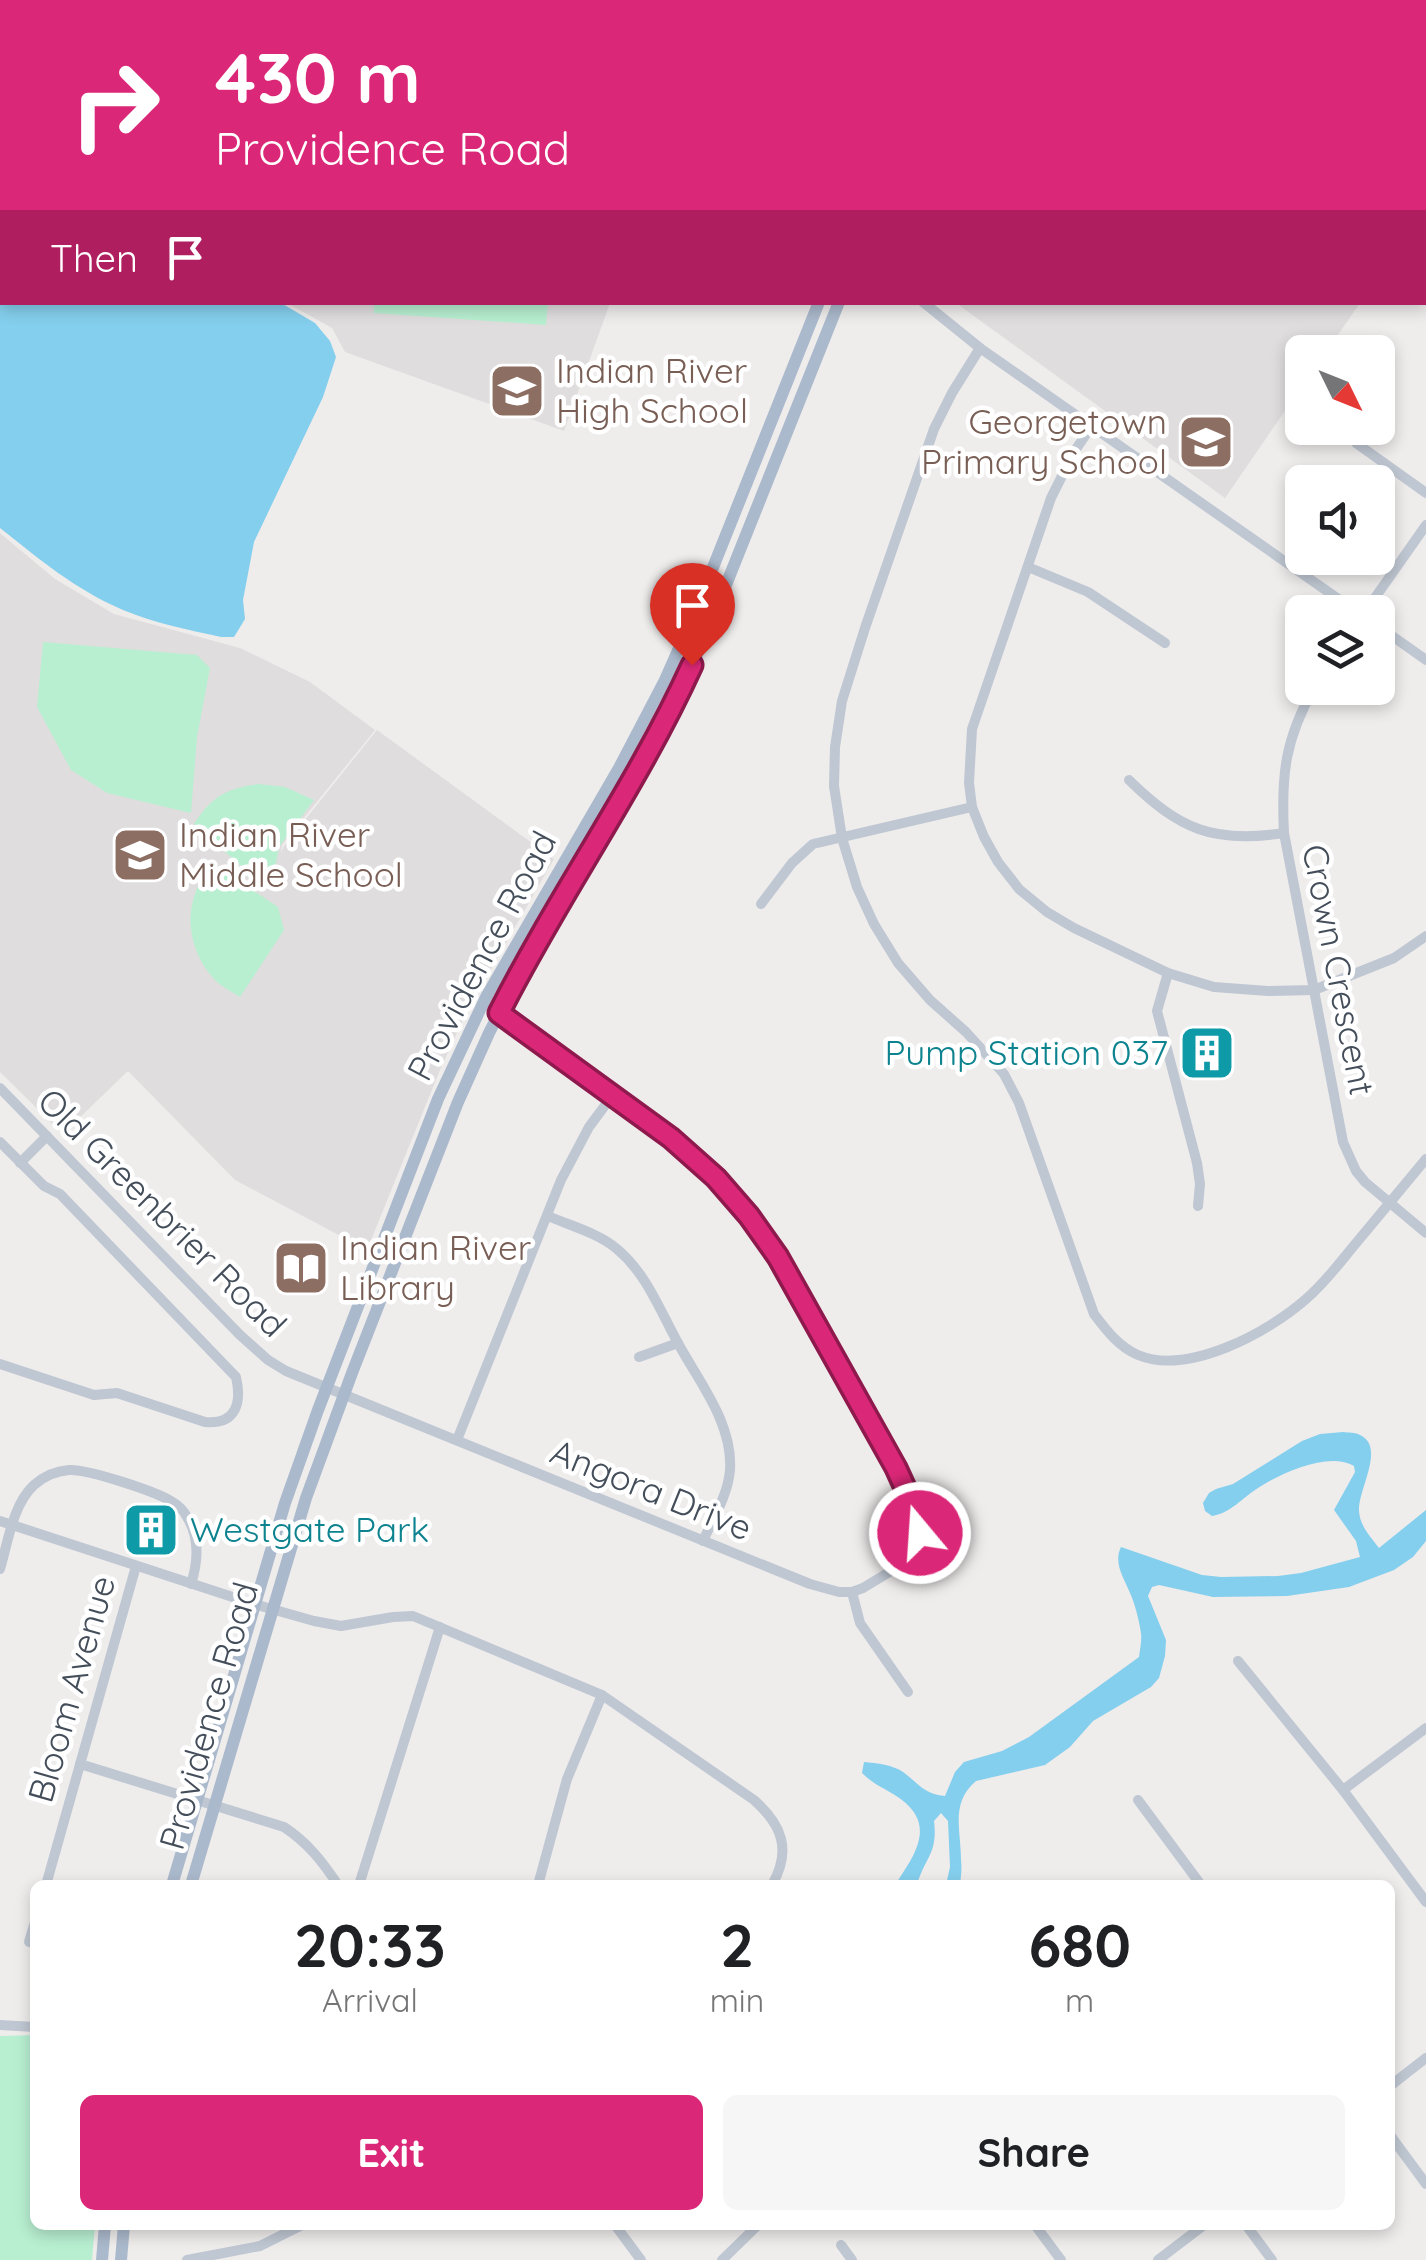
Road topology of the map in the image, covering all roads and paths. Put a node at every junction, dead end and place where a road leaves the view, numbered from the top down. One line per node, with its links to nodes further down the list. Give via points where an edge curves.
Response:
1 (818, 305): 24 (main road, Providence Road, via 666,680)
2 (838, 305): 25 (main road, Providence Road, via 676,700)
3 (927, 305): 4 (street)
4 (980, 348): 5 (street); 19 (street, via 920,465 842,701 834,786)
5 (1091, 427): 9 (street, via 1059,480); 10 (street)
6 (1359, 445): 7 (street)
7 (1426, 494)
8 (1426, 524): 11 (street)
9 (1028, 567): 13 (street, via 1088,592); 17 (street, via 972,729)
10 (1336, 595)
11 (1374, 595)
12 (1395, 638): 14 (street)
13 (1164, 644)
14 (1426, 660)
15 (1304, 705): 18 (street, Crown Crescent, via 1288,743)
16 (1129, 780): 18 (street, via 1174,820 1201,830 1252,838)
17 (972, 807): 19 (street); 22 (street, via 1019,890 1074,928)
18 (1284, 833): 23 (street, Crown Crescent)
19 (842, 838): 20 (street, via 813,844); 32 (street, via 857,888 898,963 1004,1074 1094,1314 1126,1348 1154,1360 1182,1360 1258,1332 1306,1299)
20 (761, 904)
21 (1426, 936): 23 (street, via 1394,958)
22 (1168, 974): 23 (street, via 1214,987); 33 (street, via 1157,1011 1197,1162)
23 (1314, 990): 32 (street, Crown Crescent, via 1343,1142 1356,1172)
24 (486, 997): 25 (street); 39 (main road, Providence Road, via 438,1099)
25 (499, 1013): 27 (street); 40 (main road, Providence Road)
26 (0, 1088): 28 (street, Old Greenbrier Road)
27 (612, 1096): 34 (street, via 572,1156); 48 (street, via 716,1178 778,1257 896,1468 920,1533 891,1571)
28 (47, 1136): 31 (street); 39 (street, Old Greenbrier Road, via 254,1347)
29 (0, 1142): 31 (street)
30 (1426, 1159): 32 (street)
31 (20, 1163): 38 (street, via 60,1194 236,1377 240,1393 237,1409 225,1420 204,1422 117,1393 94,1396)
32 (1390, 1203): 35 (street, Crown Crescent)
33 (1198, 1206)
34 (548, 1216): 36 (street, via 596,1236 634,1266); 41 (street)
35 (1426, 1233)
36 (678, 1344): 37 (street); 44 (street, via 714,1406 729,1453 728,1486)
37 (639, 1357)
38 (0, 1364)
39 (326, 1389): 40 (street, Old Greenbrier Road); 49 (main road, Providence Road)
40 (344, 1396): 41 (street, Angora Drive); 50 (main road, Providence Road)
41 (457, 1440): 44 (street, Angora Drive)
42 (0, 1521): 43 (street)
43 (14, 1526): 45 (street); 46 (street); 47 (street, via 24,1496 45,1476 87,1471 181,1508 198,1557)
44 (703, 1541): 48 (street, Angora Drive, via 810,1584)
45 (136, 1566): 47 (street); 56 (street, Bloom Avenue)
46 (0, 1569)
47 (190, 1584): 49 (street)
48 (852, 1592): 53 (street, via 860,1623)
49 (254, 1604): 50 (street); 58 (main road, Providence Road)
50 (272, 1610): 51 (street, via 340,1626 413,1616); 60 (main road, Providence Road)
51 (440, 1627): 54 (street); 65 (street)
52 (1238, 1661): 57 (street)
53 (908, 1692)
54 (602, 1696): 66 (street, via 567,1779); 67 (street, via 773,1818 783,1854)
55 (1426, 1728): 57 (street)
56 (80, 1764): 58 (street); 61 (street, Bloom Avenue)
57 (1343, 1790): 69 (street)
58 (196, 1800): 60 (street); 62 (main road, Providence Road)
59 (1138, 1800): 68 (street)
60 (214, 1806): 63 (main road, Providence Road); 64 (street, via 284,1827 316,1852)
61 (47, 1880)
62 (173, 1880)
63 (192, 1880)
64 (335, 1880)
65 (361, 1880)
66 (539, 1880)
67 (774, 1880)
68 (1198, 1880)
69 (1426, 1902)
70 (30, 1939): 71 (street)
71 (29, 1942)
72 (0, 2024): 73 (street)
73 (30, 2026)
74 (1426, 2058): 75 (street)
75 (1395, 2082)
76 (1395, 2143): 77 (street)
77 (1426, 2184)
78 (105, 2230): 87 (main road)
79 (124, 2230): 88 (main road)
80 (292, 2230): 89 (street, via 260,2246)
81 (619, 2230): 90 (street)
82 (753, 2230): 91 (street)
83 (1039, 2230): 93 (street)
84 (1197, 2230): 94 (street)
85 (1250, 2230): 95 (street)
86 (841, 2245): 92 (street)
87 (102, 2260)
88 (121, 2260)
89 (188, 2260)
90 (641, 2260)
91 (722, 2260)
92 (852, 2260)
93 (1061, 2260)
94 (1158, 2260)
95 (1272, 2260)

